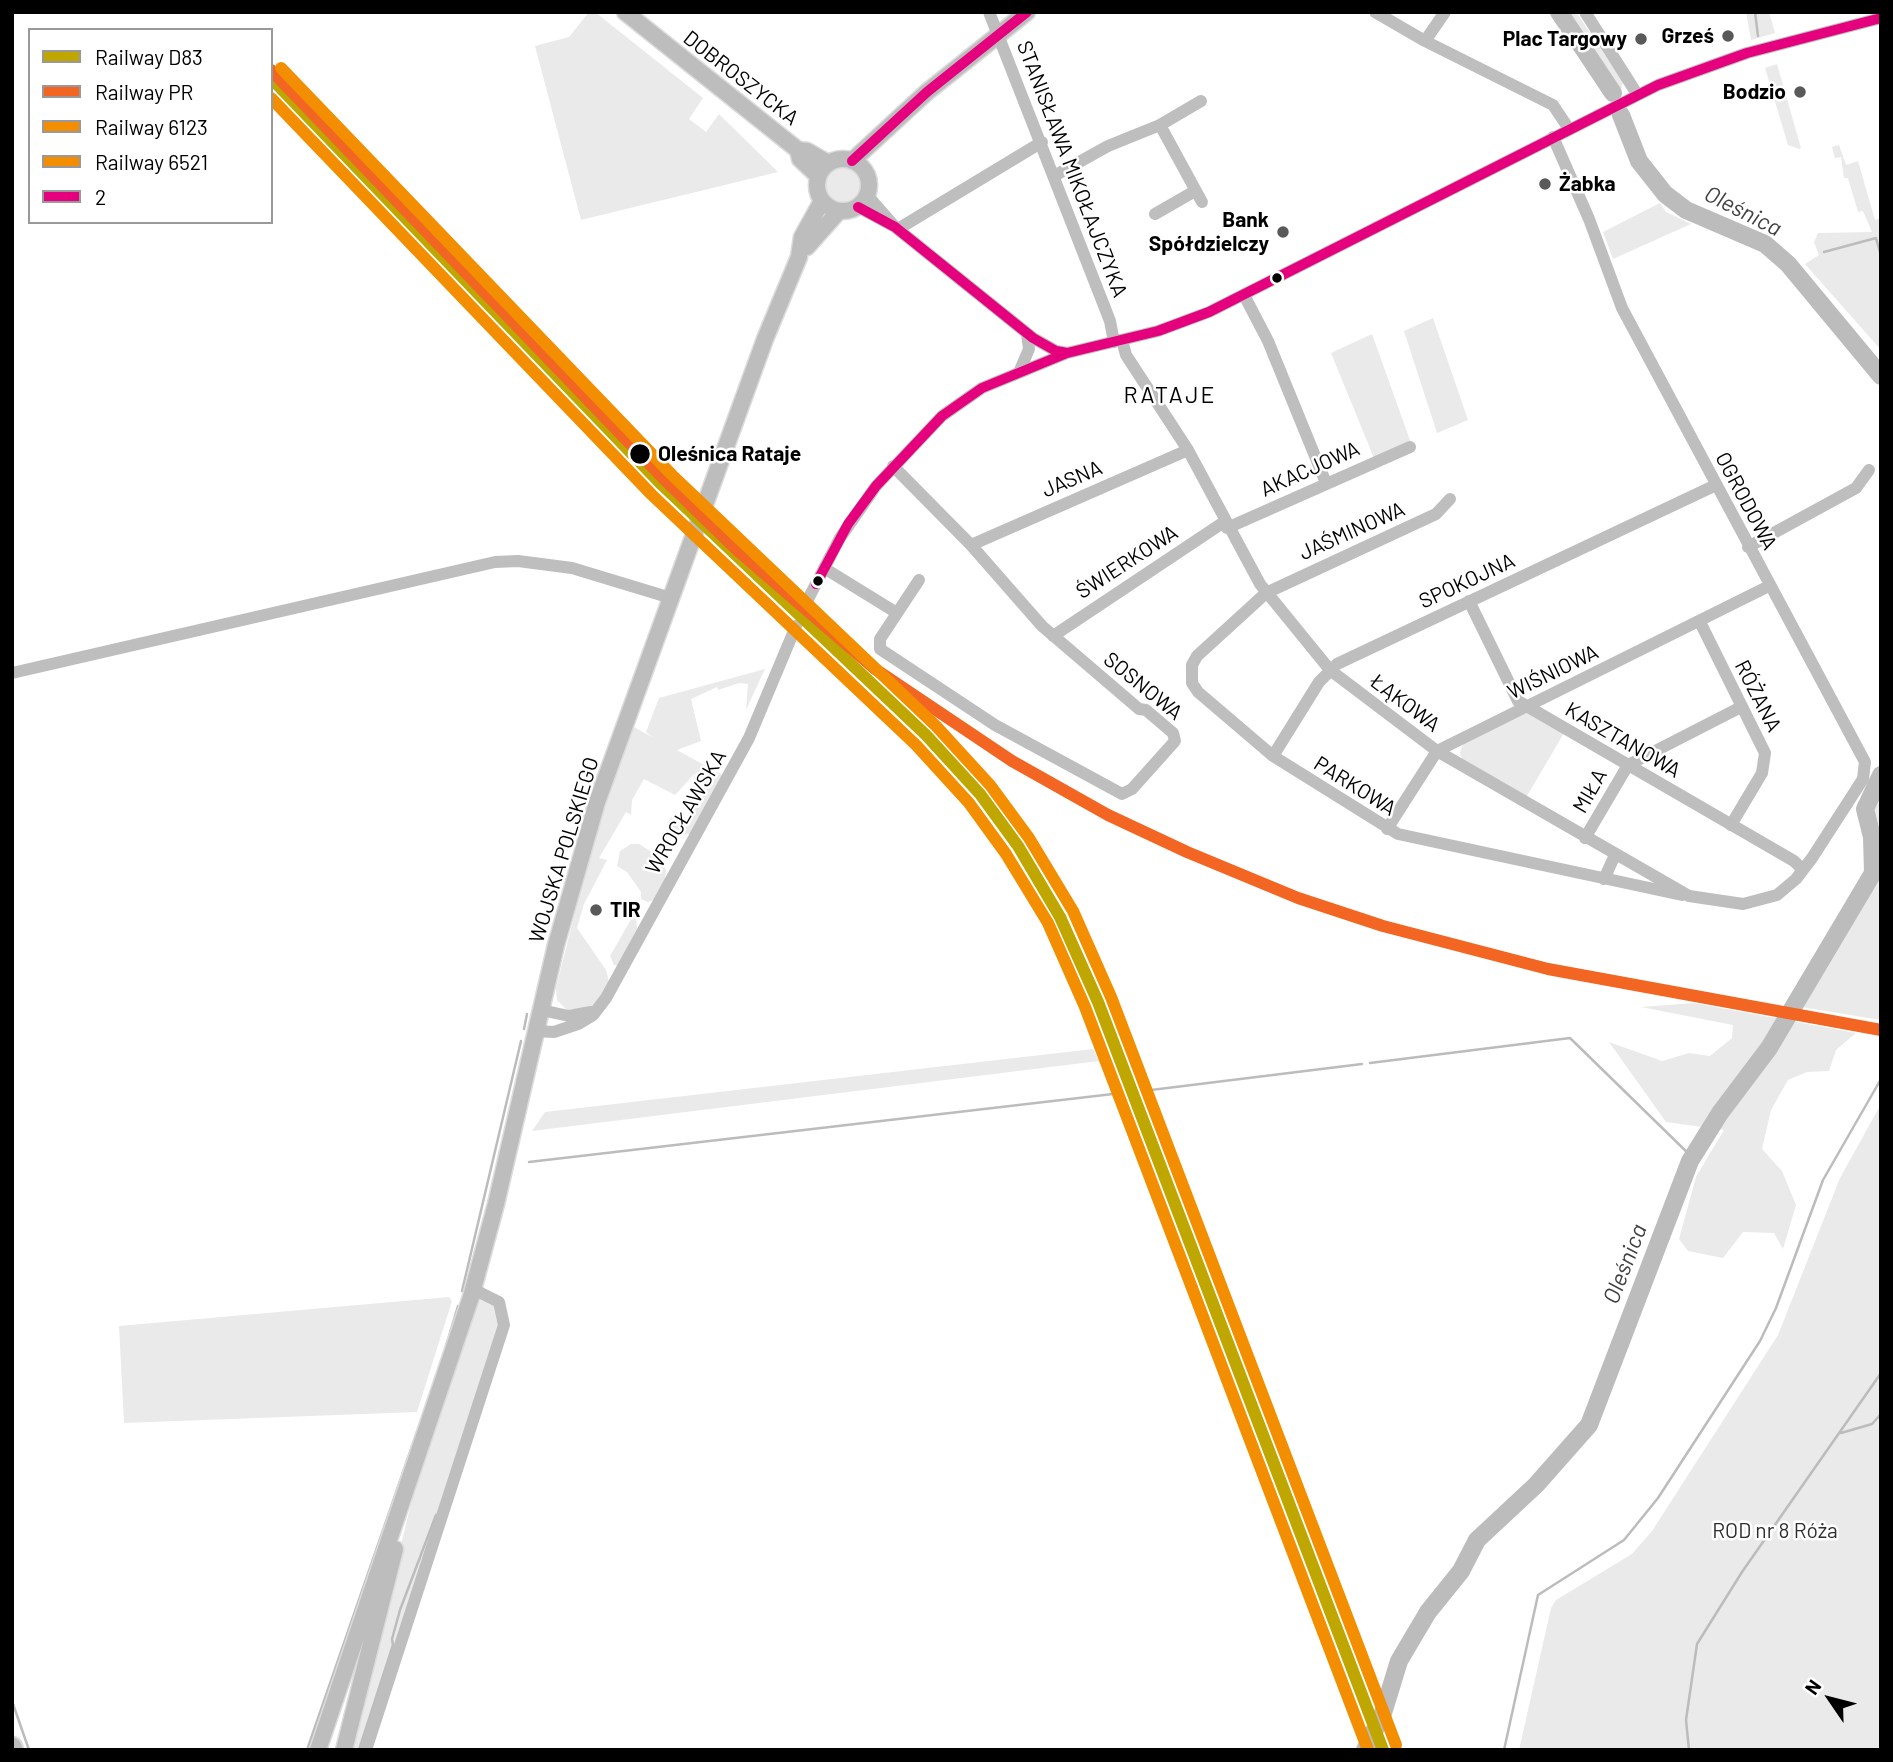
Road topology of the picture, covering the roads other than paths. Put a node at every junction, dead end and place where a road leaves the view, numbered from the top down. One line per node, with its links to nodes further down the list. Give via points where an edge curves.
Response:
1 (625, 12): 16 (main road, DOBROSZYCKA)
2 (989, 12): 8 (street, STANISŁAWA MIKOŁAJCZYKA)
3 (1027, 12): 8 (main road)
4 (1375, 12): 9 (street)
5 (1445, 12): 9 (street)
6 (1585, 12): 10 (street)
7 (1881, 18): 10 (street, via 1747,53)
8 (998, 34): 15 (street, STANISŁAWA MIKOŁAJCZYKA); 18 (main road, via 927,92)
9 (1424, 41): 13 (street, via 1553,106)
10 (1637, 93): 13 (street)
11 (1201, 101): 12 (street)
12 (1160, 125): 20 (street, via 1108,146); 24 (street, via 1198,197)
13 (1569, 129): 14 (street)
14 (1553, 137): 27 (street); 37 (street, OGRODOWA, via 1622,308)
15 (1042, 142): 20 (street, STANISŁAWA MIKOŁAJCZYKA); 25 (street)
16 (798, 150): 17 (main road, DOBROSZYCKA); 19 (main road, DOBROSZYCKA, via 800,159)
17 (828, 163): 18 (main road, via 844,159); 19 (main road)
18 (858, 165): 22 (main road, via 868,183)
19 (818, 176): 21 (main road)
20 (1054, 176): 29 (street, STANISŁAWA MIKOŁAJCZYKA)
21 (822, 201): 23 (main road); 26 (main road, WOJSKA POLSKIEGO, via 802,237)
22 (862, 201): 23 (main road); 25 (street)
23 (839, 211): 26 (main road, WOJSKA POLSKIEGO)
24 (1155, 214)
25 (897, 228): 28 (street)
26 (799, 257): 46 (main road, WOJSKA POLSKIEGO)
27 (1244, 295): 29 (street, via 1179,324); 36 (street, via 1268,341)
28 (1027, 334): 30 (street, via 1046,347); 31 (street, via 1029,349)
29 (1118, 341): 30 (street); 33 (street, ŁĄKOWA)
30 (1067, 353): 31 (street)
31 (1020, 370): 34 (street, via 955,405)
32 (1410, 447): 36 (street, AKACJOWA)
33 (1188, 450): 39 (street, ŁĄKOWA); 40 (street, JASNA)
34 (893, 466): 40 (street, SOSNOWA); 42 (street, via 858,508)
35 (1869, 470): 41 (street, via 1856,488)
36 (1326, 483): 39 (street, AKACJOWA)
37 (1716, 485): 41 (street, OGRODOWA); 47 (street, SPOKOJNA)
38 (1450, 499): 45 (street, JAŚMINOWA, via 1436,514)
39 (1226, 525): 45 (street, ŁĄKOWA); 52 (street, ŚWIERKOWA)
40 (971, 545): 52 (street, SOSNOWA)
41 (1748, 547): 44 (street, OGRODOWA)
42 (824, 568): 48 (street); 49 (street)
43 (919, 580): 49 (street, SOSNOWA)
44 (1769, 586): 50 (street, WIŚNIOWA); 64 (street, OGRODOWA, via 1865,762 1863,779)
45 (1266, 593): 53 (street, ŁĄKOWA); 58 (street, PARKOWA, via 1197,656 1191,674 1198,692)
46 (671, 598): 54 (street, via 572,568 495,562); 67 (main road, WOJSKA POLSKIEGO, via 593,815)
47 (1469, 601): 53 (street, SPOKOJNA, via 1343,660); 55 (street, KASZTANOWA, via 1518,701)
48 (806, 603)
49 (897, 613): 52 (street, SOSNOWA, via 880,639 884,653 995,725 1116,793 1128,793 1175,736)
50 (1700, 622): 55 (street, WIŚNIOWA); 56 (street, RÓŻANA)
51 (796, 626): 68 (street, WROCŁAWSKA, via 735,766)
52 (1053, 636)
53 (1331, 670): 57 (street, ŁĄKOWA); 58 (street, SPOKOJNA)
54 (12, 673)
55 (1526, 706): 57 (street, WIŚNIOWA); 59 (street, KASZTANOWA)
56 (1741, 707): 59 (street, MIŁA); 60 (street, RÓŻANA, via 1766,753 1765,764)
57 (1437, 751): 61 (street); 62 (street, ŁĄKOWA)
58 (1273, 756): 61 (street, PARKOWA)
59 (1628, 765): 60 (street, KASZTANOWA); 62 (street, MIŁA)
60 (1731, 825): 64 (street, KASZTANOWA)
61 (1387, 829): 65 (street, PARKOWA)
62 (1585, 838): 63 (street, ŁĄKOWA)
63 (1615, 855): 65 (street); 66 (street, ŁĄKOWA)
64 (1803, 870): 66 (street, ŁĄKOWA, via 1777,895 1754,903)
65 (1604, 879): 66 (street, PARKOWA)
66 (1689, 896)
67 (541, 1010): 68 (street, via 569,1016); 69 (main road, WOJSKA POLSKIEGO)
68 (598, 1010): 69 (street, WROCŁAWSKA, via 566,1029)
69 (536, 1031): 70 (main road, WOJSKA POLSKIEGO)
70 (473, 1289): 71 (main road, WOJSKA POLSKIEGO); 74 (street, via 499,1302 504,1325)
71 (415, 1469): 72 (main road); 73 (main road)
72 (318, 1750)
73 (344, 1750)
74 (366, 1750)

